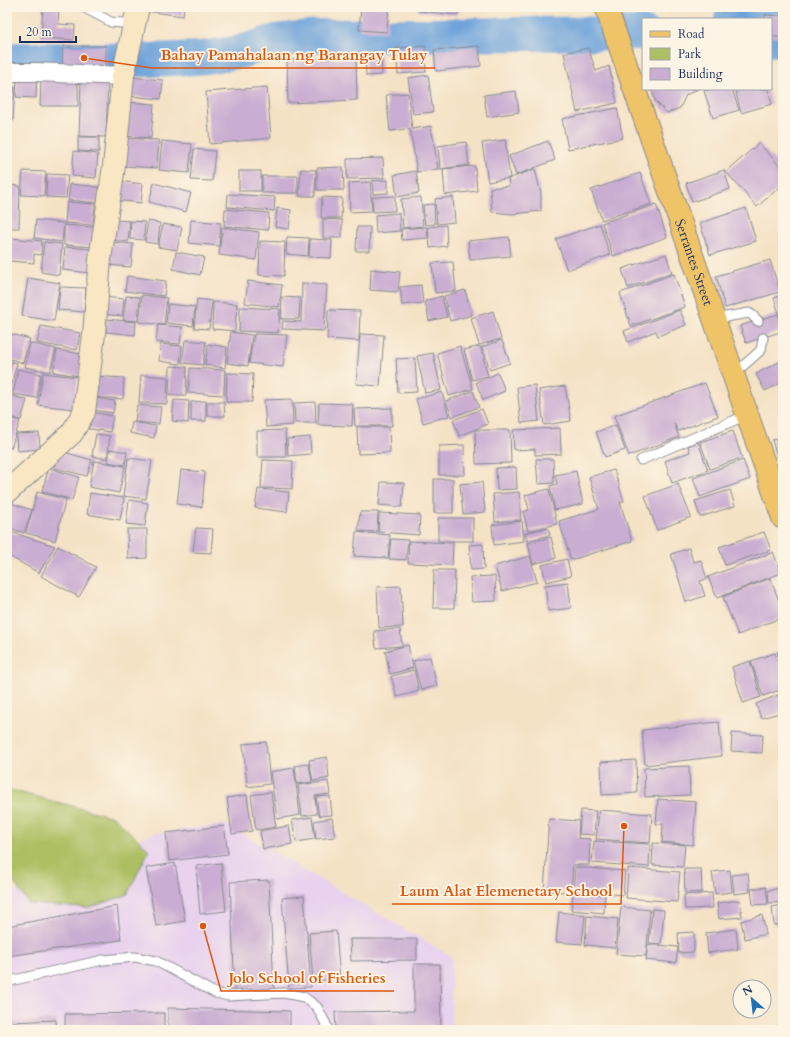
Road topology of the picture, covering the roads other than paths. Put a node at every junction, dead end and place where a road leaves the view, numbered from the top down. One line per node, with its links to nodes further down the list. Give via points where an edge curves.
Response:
1 (83, 7): 3 (lane, via 111,22)
2 (608, 10): 6 (main road, Serrantes Street)
3 (136, 15): 4 (street)
4 (126, 65): 5 (street); 12 (street, via 100,259 84,412 72,433)
5 (7, 72)
6 (714, 319): 7 (lane, via 749,314); 9 (main road, Serrantes Street)
7 (758, 321)
8 (763, 338): 9 (lane, via 761,350)
9 (733, 374): 10 (main road, Serrantes Street)
10 (747, 415): 11 (lane); 13 (main road, Serrantes Street)
11 (641, 460)
12 (7, 492)
13 (783, 518)
14 (10, 981): 15 (lane, via 103,960 135,957 156,961 214,993 228,996 284,993 304,997 317,1007)
15 (329, 1030)

